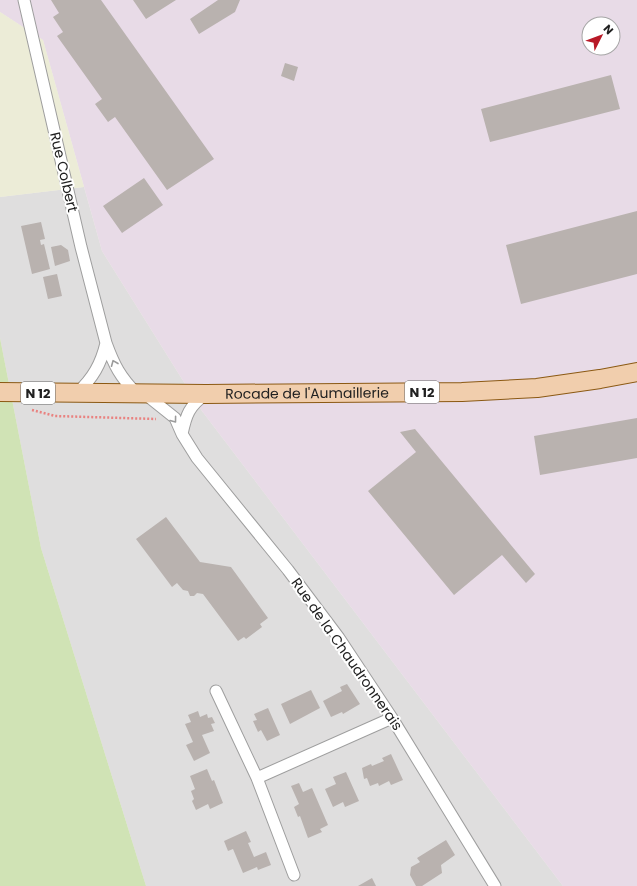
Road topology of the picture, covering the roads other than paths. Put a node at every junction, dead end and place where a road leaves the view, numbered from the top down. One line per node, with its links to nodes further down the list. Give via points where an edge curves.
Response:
1 (24, 0): 2 (street, Rue Colbert)
2 (106, 343): 5 (street, Rue Colbert, via 101,364 88,383); 6 (street, Rue Colbert, one-way to 2, via 123,379 115,368)
3 (637, 372): 7 (main road, Rocade de l'Aumaillerie / N 12, via 537,388 462,392)
4 (0, 392): 5 (main road, Rocade de l'Aumaillerie / N 12)
5 (77, 393): 6 (main road, Rocade de l'Aumaillerie / N 12)
6 (141, 394): 7 (main road, Rocade de l'Aumaillerie / N 12); 8 (street, Rue de la Chaudronnerais, one-way to 8, via 175,418)
7 (206, 394): 8 (street, via 195,402 186,414)
8 (182, 434): 10 (street, Rue de la Chaudronnerais, via 197,458 288,570 339,638)
9 (216, 691): 11 (street)
10 (392, 718): 11 (street); 13 (street, Rue de la Chaudronnerais)
11 (256, 778): 12 (street)
12 (294, 875)
13 (489, 884)

